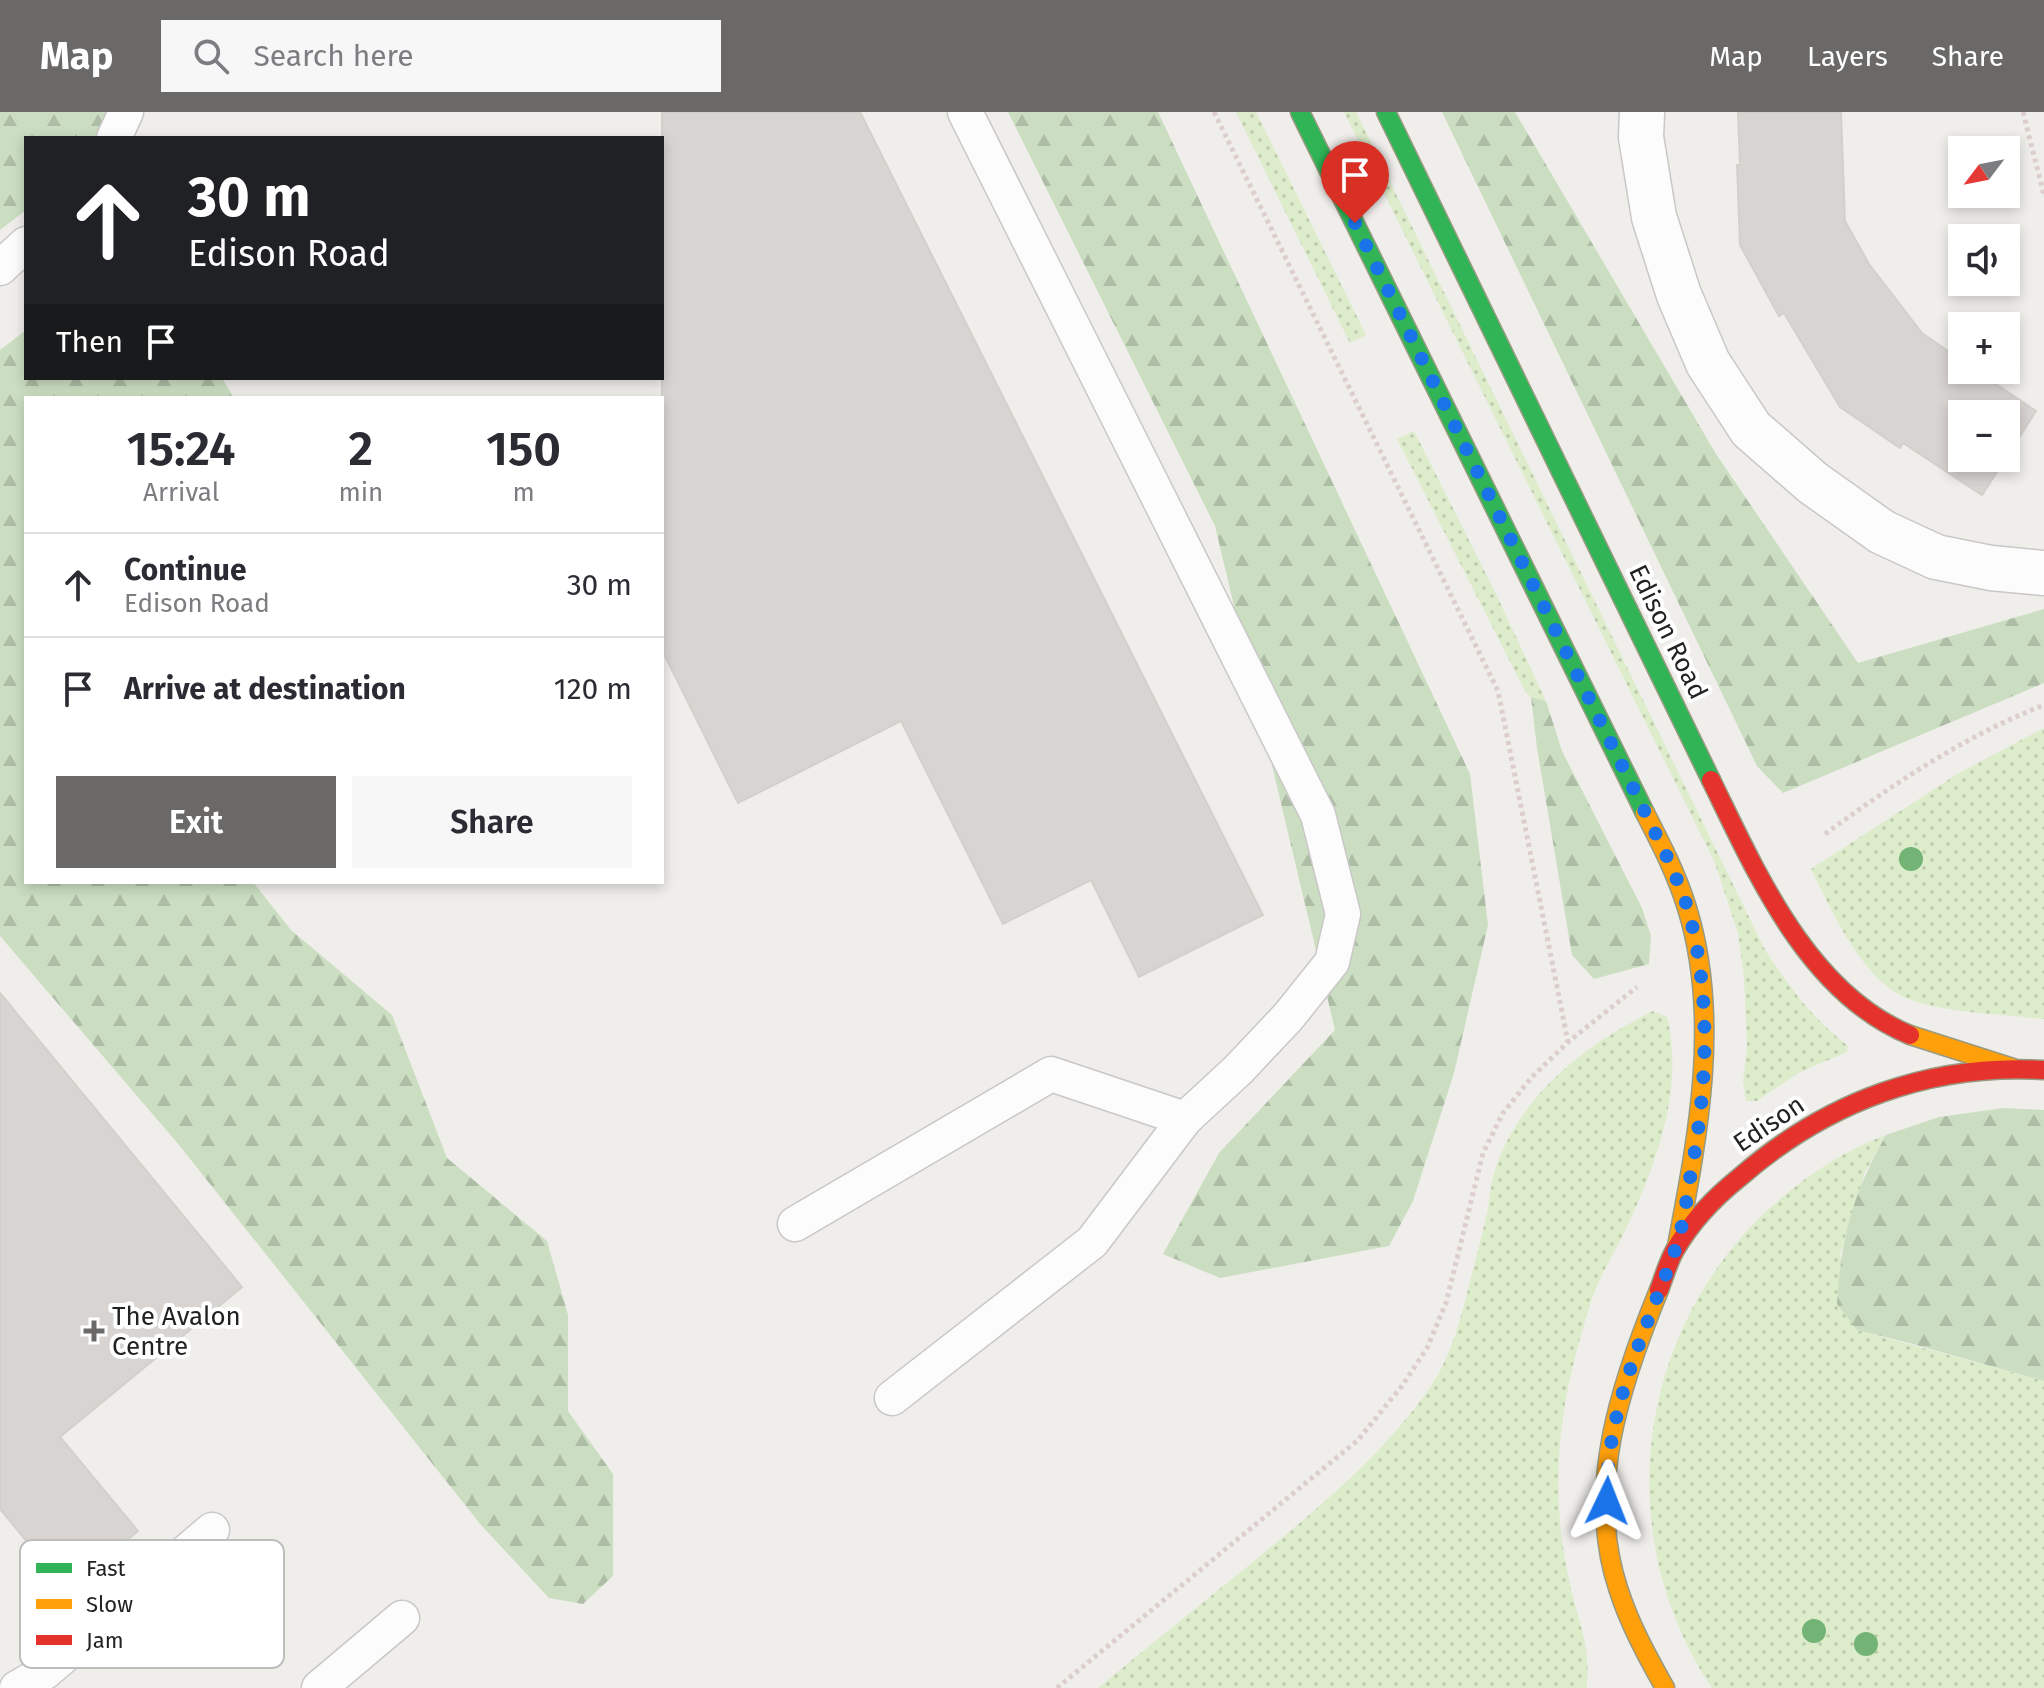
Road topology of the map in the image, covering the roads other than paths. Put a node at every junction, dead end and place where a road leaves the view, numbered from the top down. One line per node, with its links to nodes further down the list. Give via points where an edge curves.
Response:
1 (126, 112): 6 (lane)
2 (965, 112): 12 (lane, via 1318,815 1343,914 1332,962 1288,1017)
3 (1300, 112): 14 (main road, via 1669,861 1689,912 1701,978 1705,1047 1699,1134)
4 (1386, 112): 10 (main road, Edison Road, via 1753,866 1801,940 1840,989 1874,1017 1911,1036)
5 (1642, 112): 9 (street, via 1654,217 1679,295 1708,363 1751,429 1813,483 1882,532 1936,557)
6 (115, 136)
7 (24, 246): 8 (lane)
8 (0, 268)
9 (2044, 573)
10 (2013, 1068): 11 (main road, Edison); 14 (main road, Edison, via 1929,1077 1883,1090 1830,1116 1779,1144 1725,1187)
11 (2044, 1070)
12 (1185, 1119): 13 (lane, via 1051,1074); 15 (lane, via 1092,1242)
13 (795, 1224)
14 (1677, 1246): 19 (main road, Edison, via 1634,1352 1606,1472 1613,1572)
15 (892, 1398)
16 (212, 1530): 17 (lane)
17 (200, 1540)
18 (402, 1618): 23 (lane)
19 (1634, 1630): 20 (main road); 24 (main road, Edison)
20 (1630, 1659)
21 (50, 1668): 22 (lane)
22 (17, 1688)
23 (319, 1688)
24 (1665, 1688)

